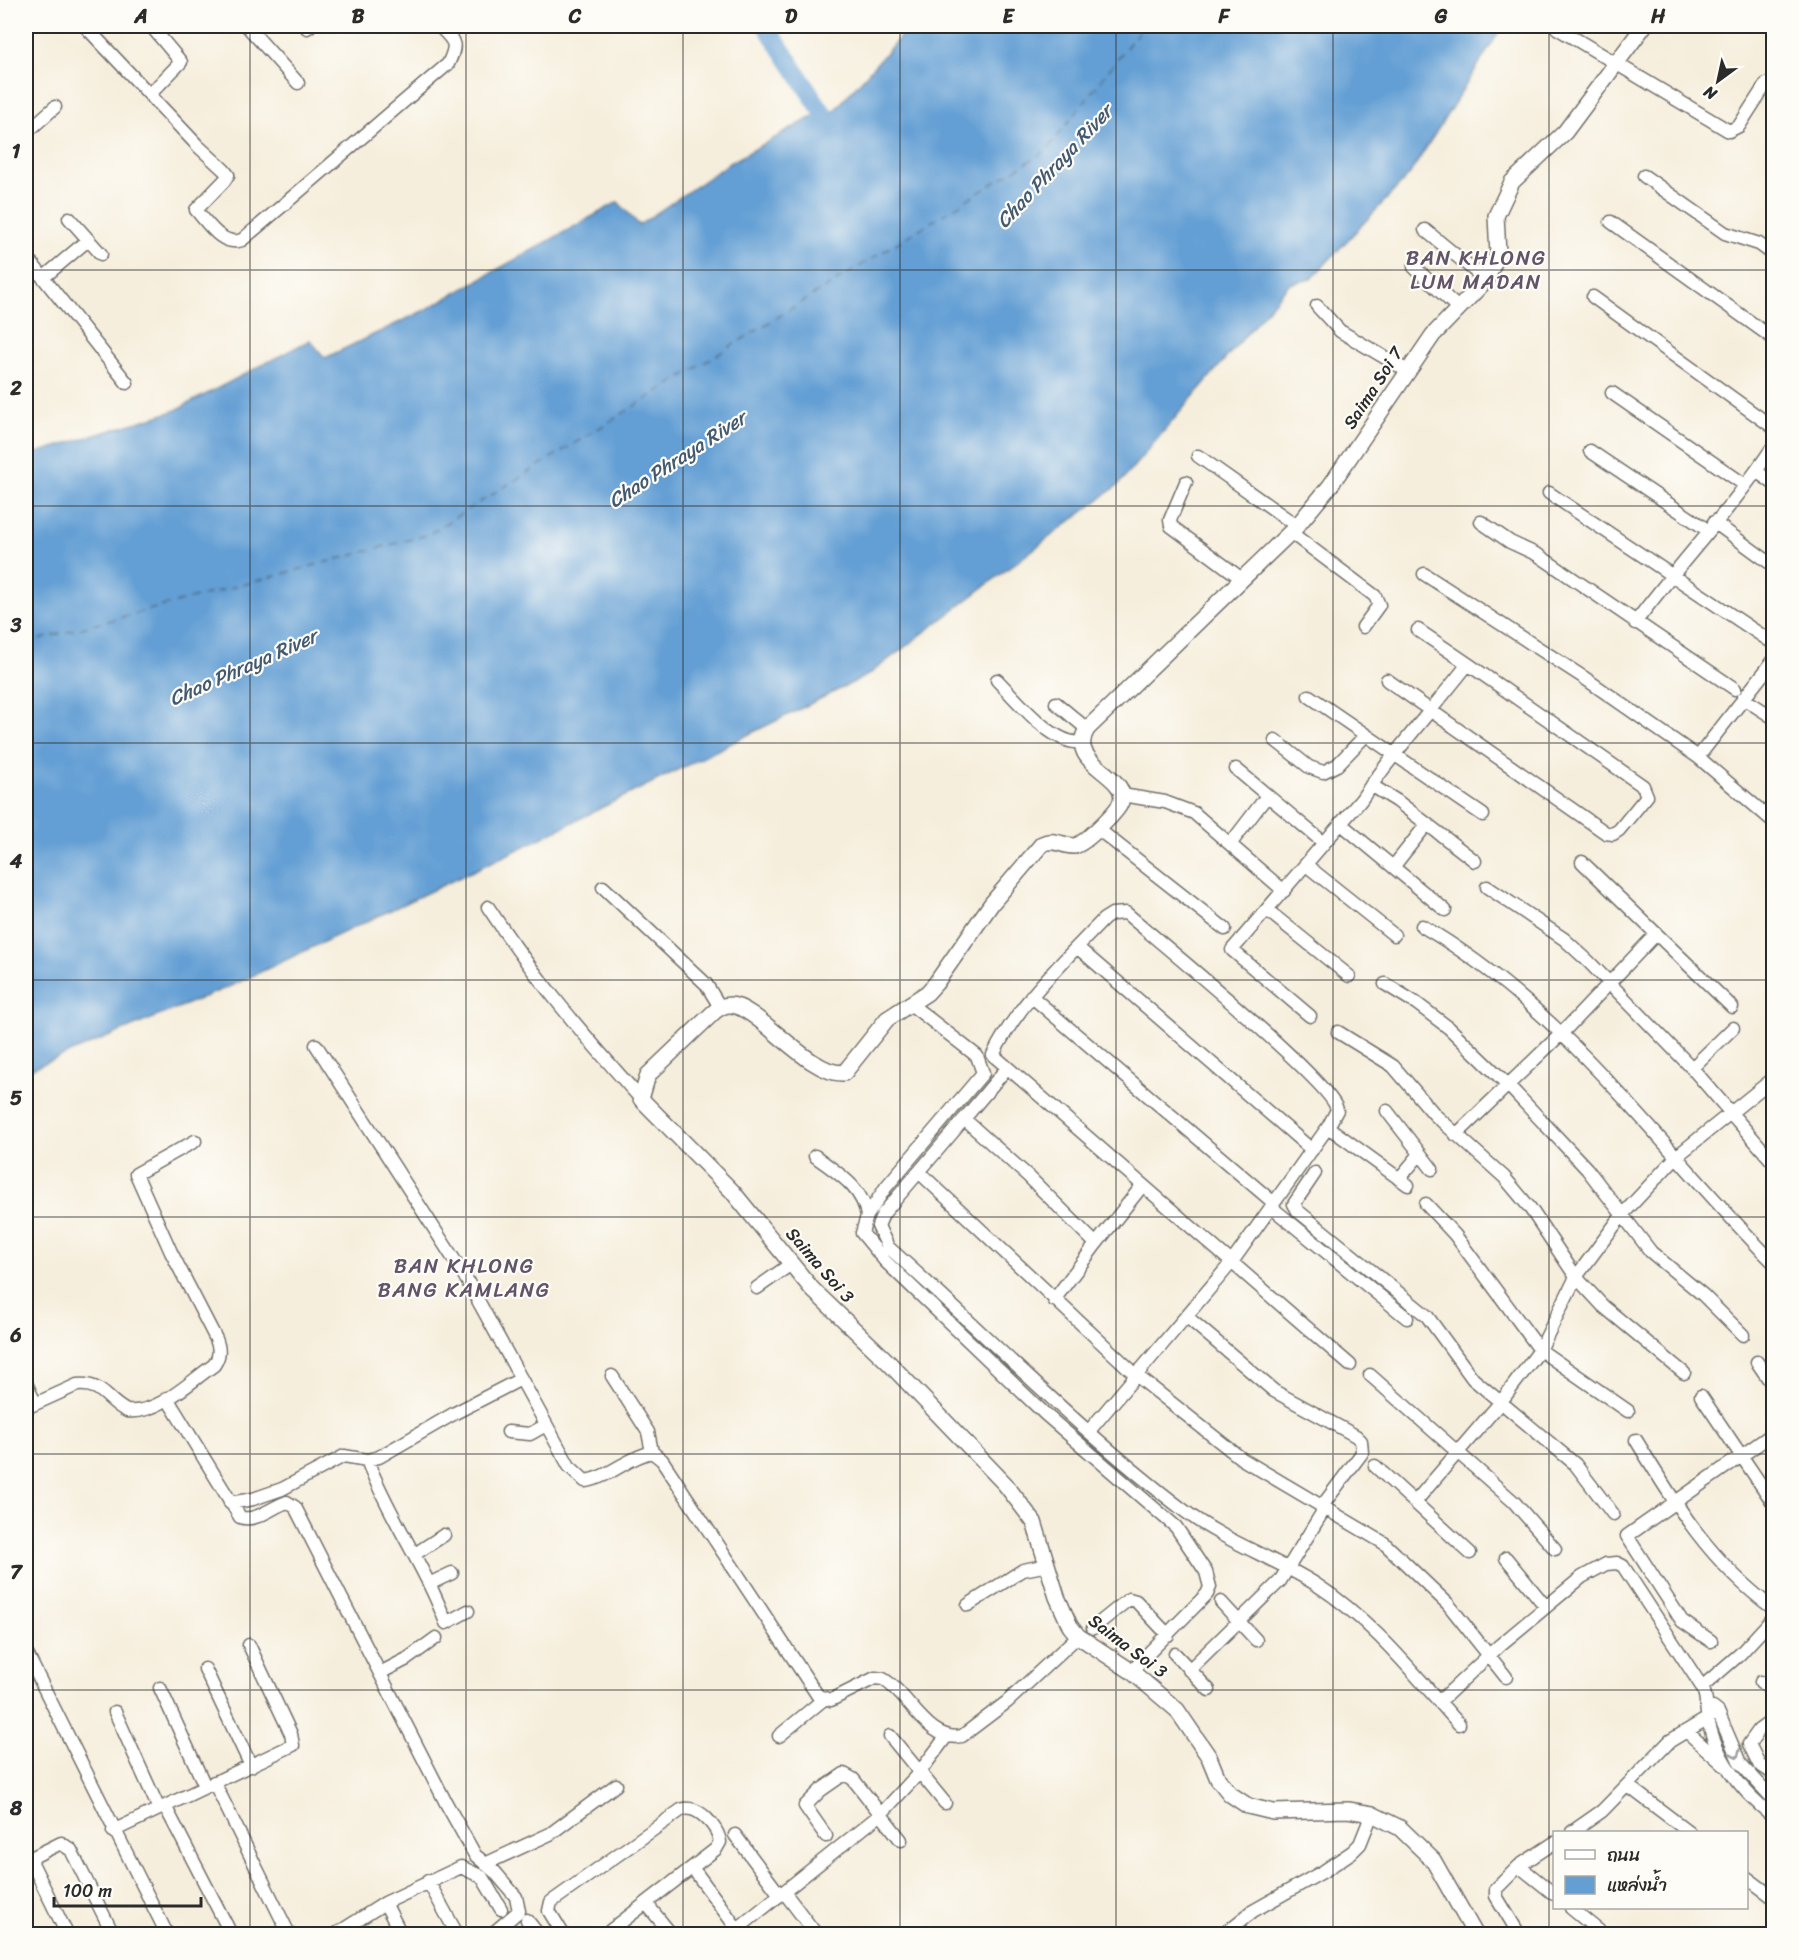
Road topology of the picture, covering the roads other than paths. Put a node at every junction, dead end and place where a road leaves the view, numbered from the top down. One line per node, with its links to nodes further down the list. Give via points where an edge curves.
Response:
1 (85, 26): 10 (street)
2 (151, 26): 10 (street, via 181,62)
3 (247, 26): 8 (street)
4 (439, 26): 10 (street, via 454,42 455,50 448,64 317,178 234,243 226,241 196,210 228,175)
5 (1644, 26): 7 (street, Saima Soi 7)
6 (1557, 28): 7 (street)
7 (1616, 64): 9 (street, via 1729,131 1740,126); 24 (street, Saima Soi 7, via 1565,132 1512,182 1496,216 1498,254)
8 (298, 83)
9 (1766, 84)
10 (150, 94)
11 (55, 107): 12 (street)
12 (26, 133)
13 (1644, 176): 19 (street, via 1725,233 1759,244)
14 (69, 218): 17 (street)
15 (1611, 222): 28 (street)
16 (1425, 230): 24 (street)
17 (88, 240): 18 (street); 22 (street)
18 (101, 254)
19 (1773, 255)
20 (26, 256): 22 (street)
21 (1414, 267): 27 (street)
22 (40, 275): 23 (street); 30 (street)
23 (26, 279)
24 (1486, 280): 27 (street, Saima Soi 7)
25 (1593, 297): 32 (street)
26 (1317, 306): 29 (street, via 1340,331)
27 (1459, 309): 29 (street, Saima Soi 7, via 1432,334)
28 (1773, 339)
29 (1406, 370): 43 (street, Saima Soi 7, via 1363,439)
30 (127, 383)
31 (1612, 393): 38 (street)
32 (1773, 428)
33 (1773, 445): 36 (street)
34 (1590, 451): 42 (street)
35 (1198, 456): 43 (street)
36 (1756, 471): 38 (street); 39 (street)
37 (1186, 482): 47 (street, via 1171,526)
38 (1745, 484): 42 (street)
39 (1773, 484)
40 (1549, 493): 46 (street)
41 (1481, 522): 48 (street, via 1538,555)
42 (1712, 526): 44 (street); 46 (street)
43 (1293, 529): 47 (street, Saima Soi 7); 49 (street, via 1375,596 1379,604)
44 (1773, 566)
45 (1424, 574): 65 (street)
46 (1671, 575): 48 (street); 51 (street)
47 (1242, 579): 62 (street, Saima Soi 7)
48 (1635, 623): 56 (street)
49 (1363, 627)
50 (1418, 630): 53 (street)
51 (1770, 640)
52 (1773, 660): 56 (street)
53 (1468, 664): 59 (street); 59 (street, via 1643,786 1647,796 1619,830 1613,834 1606,832)
54 (997, 680): 62 (street, via 1054,734 1071,744)
55 (1387, 680): 59 (street)
56 (1739, 693): 60 (street); 65 (street)
57 (1309, 696): 61 (street)
58 (1056, 703): 62 (street)
59 (1432, 709): 64 (street)
60 (1773, 718)
61 (1366, 735): 63 (street, via 1337,765 1323,772); 64 (street)
62 (1084, 736): 68 (street, via 1085,755 1118,784)
63 (1275, 740)
64 (1396, 755): 67 (street); 70 (street)
65 (1698, 757): 71 (street)
66 (1236, 769): 69 (street)
67 (1371, 785): 72 (street); 73 (street)
68 (1122, 795): 74 (street, via 1119,805); 75 (street, via 1177,805)
69 (1267, 796): 75 (street); 76 (street)
70 (1483, 814)
71 (1773, 822)
72 (1340, 823): 76 (street); 80 (street)
73 (1427, 824): 77 (street); 80 (street)
74 (1098, 829): 88 (street); 96 (street, via 1081,844 1042,844 992,903 936,983)
75 (1231, 843): 83 (street)
76 (1324, 843): 79 (street)
77 (1475, 861)
78 (1582, 862): 89 (street)
79 (1306, 865): 83 (street); 90 (street)
80 (1393, 867): 86 (street)
81 (603, 887): 97 (street, via 706,984)
82 (1487, 887): 94 (street, via 1564,939)
83 (1284, 891): 85 (street)
84 (488, 908): 108 (street, via 568,1014)
85 (1268, 910): 92 (street); 99 (street, via 1232,950)
86 (1445, 910)
87 (1422, 926): 102 (street, via 1499,976)
88 (1225, 929)
89 (1656, 934): 94 (street); 98 (street)
90 (1394, 936)
91 (1077, 947): 95 (street); 112 (street, via 1104,919 1126,913 1279,1043 1330,1096 1337,1110); 115 (street)
92 (1349, 976)
93 (1385, 984): 107 (street, via 1449,1028)
94 (1610, 984): 102 (street); 105 (street)
95 (1031, 996): 104 (street, via 993,1055); 125 (street)
96 (909, 1003): 97 (street, via 880,1026 850,1068 838,1073 826,1070 797,1051 736,1006); 127 (street, via 977,1056 983,1073 886,1187)
97 (720, 1006): 108 (street, via 648,1075)
98 (1732, 1007)
99 (1310, 1016)
100 (1732, 1028): 105 (street)
101 (1338, 1032): 113 (street, via 1393,1066)
102 (1562, 1033): 107 (street); 118 (street)
103 (316, 1045): 145 (street, via 464,1275)
104 (1007, 1068): 111 (street); 123 (street)
105 (1692, 1068): 110 (street)
106 (1773, 1078): 110 (street)
107 (1508, 1084): 113 (street); 126 (street)
108 (641, 1099): 131 (street, Saima Soi 3, via 732,1191)
109 (1387, 1111): 116 (street)
110 (1730, 1111): 118 (street); 119 (street)
111 (964, 1119): 121 (street); 128 (street)
112 (1328, 1127): 115 (street); 116 (street, via 1403,1182)
113 (1456, 1135): 132 (street, via 1504,1177)
114 (195, 1141): 149 (street, via 136,1174 219,1347 214,1365)
115 (1312, 1150): 125 (street)
116 (1420, 1154): 120 (street)
117 (815, 1156): 127 (street, via 858,1191)
118 (1677, 1156): 126 (street); 130 (street)
119 (1773, 1163)
120 (1431, 1169)
121 (920, 1173): 134 (street); 154 (street, via 883,1214 878,1226 888,1247)
122 (1315, 1173): 150 (street, via 1296,1198 1298,1211 1427,1316 1473,1379)
123 (1142, 1186): 128 (street); 129 (street)
124 (1426, 1204): 138 (street, via 1455,1235)
125 (1273, 1205): 129 (street); 136 (street)
126 (1623, 1214): 132 (street); 137 (street, via 1654,1255 1703,1295)
127 (867, 1216): 186 (street, via 862,1233 885,1261 1045,1414 1176,1527 1197,1555 1210,1587)
128 (1096, 1244): 134 (street)
129 (1232, 1262): 135 (street); 140 (street)
130 (1773, 1263)
131 (791, 1264): 133 (street); 174 (street, Saima Soi 3, via 812,1290 889,1363 1005,1484 1031,1517)
132 (1576, 1276): 138 (street); 141 (street, via 1609,1312)
133 (757, 1288)
134 (1054, 1300): 142 (street)
135 (1186, 1316): 142 (street); 167 (street, via 1274,1390 1361,1442 1362,1453)
136 (1407, 1318)
137 (1743, 1335)
138 (1540, 1350): 150 (street); 152 (street)
139 (1757, 1362): 147 (street)
140 (1350, 1365)
141 (1684, 1373)
142 (1136, 1375): 154 (street); 167 (street, via 1242,1459)
143 (1370, 1375): 159 (street)
144 (612, 1376): 158 (street, via 648,1432)
145 (521, 1379): 153 (street); 161 (street, via 388,1453)
146 (26, 1383): 151 (street)
147 (1773, 1387)
148 (1701, 1395): 160 (street)
149 (167, 1398): 151 (street, via 145,1410 127,1411 100,1388 86,1384); 165 (street)
150 (1500, 1403): 159 (street); 168 (street, via 1575,1464)
151 (30, 1406)
152 (1628, 1411)
153 (546, 1425): 155 (street, via 530,1434); 158 (street, via 569,1466 585,1480 594,1480)
154 (1089, 1431): 175 (street, via 1188,1514)
155 (508, 1432)
156 (1773, 1433): 160 (street)
157 (1636, 1440): 164 (street)
158 (652, 1452): 205 (street, via 662,1460 813,1691)
159 (1458, 1454): 163 (street); 170 (street, via 1514,1502)
160 (1740, 1455): 164 (street); 166 (street)
161 (367, 1460): 165 (street, via 344,1456 282,1489); 172 (street)
162 (1376, 1466): 163 (street)
163 (1415, 1502): 171 (street)
164 (1673, 1502): 181 (street, via 1714,1556 1742,1586); 190 (street, via 1631,1532 1628,1540 1682,1621)
165 (230, 1503): 198 (street, via 247,1520 287,1502 295,1507)
166 (1773, 1504)
167 (1323, 1507): 175 (street); 194 (street, via 1384,1543 1448,1604)
168 (1614, 1514)
169 (444, 1535): 172 (street)
170 (1555, 1549)
171 (1470, 1553)
172 (415, 1554): 177 (street)
173 (1506, 1558): 180 (street)
174 (1048, 1565): 179 (street, via 1023,1570); 187 (street, Saima Soi 3, via 1057,1597)
175 (1288, 1569): 184 (street); 206 (street, via 1350,1607)
176 (452, 1573): 177 (street)
177 (430, 1582): 182 (street, via 446,1623)
178 (1221, 1602): 184 (street)
179 (968, 1605)
180 (1546, 1607): 194 (street); 201 (street, via 1582,1577 1606,1564 1623,1566)
181 (1773, 1610)
182 (468, 1611)
183 (1773, 1617): 201 (street, via 1740,1654)
184 (1239, 1622): 189 (street); 196 (street)
185 (1093, 1628): 186 (street, via 1129,1599 1136,1601)
186 (1168, 1635): 197 (street)
187 (1078, 1636): 197 (street, Saima Soi 3); 212 (street, via 973,1730 962,1736)
188 (436, 1638): 198 (street)
189 (1256, 1640)
190 (1711, 1641)
191 (249, 1645): 215 (street, via 294,1742 289,1749)
192 (26, 1652): 228 (street)
193 (1175, 1654): 196 (street)
194 (1489, 1656): 199 (street); 206 (street)
195 (205, 1669): 215 (street)
196 (1189, 1670): 203 (street)
197 (1131, 1671): 226 (street, Saima Soi 3, via 1177,1710 1209,1757 1218,1779 1230,1794 1248,1806 1273,1812 1348,1810)
198 (380, 1673): 235 (street, via 446,1803 475,1854)
199 (1506, 1677)
200 (1761, 1682): 204 (street)
201 (1702, 1687): 208 (street)
202 (160, 1688): 219 (street)
203 (1209, 1690)
204 (1773, 1692)
205 (824, 1699): 212 (street, via 838,1698 875,1678 883,1678); 213 (street)
206 (1439, 1702): 210 (street)
207 (115, 1712): 224 (street)
208 (1713, 1715): 211 (street); 216 (street); 222 (street, one-way to 222, via 1740,1763)
209 (1773, 1719): 218 (street, via 1749,1744 1759,1764)
210 (1458, 1724)
211 (1686, 1731): 216 (street); 221 (street, via 1670,1741)
212 (942, 1734): 217 (street)
213 (779, 1736)
214 (890, 1736): 217 (street)
215 (251, 1766): 219 (street)
216 (1727, 1768): 227 (street, via 1748,1796)
217 (915, 1774): 223 (street); 225 (street)
218 (1773, 1774)
219 (209, 1784): 224 (street); 257 (street)
220 (616, 1785): 235 (street, via 550,1834)
221 (1627, 1785): 229 (street); 230 (street)
222 (1773, 1800)
223 (945, 1803)
224 (162, 1807): 228 (street); 256 (street)
225 (881, 1814): 232 (street, via 849,1775 840,1775 806,1806); 233 (street); 240 (street)
226 (1372, 1814): 266 (street, via 1360,1844 1352,1852 1253,1911); 267 (street, Saima Soi 3, via 1400,1828 1433,1860)
227 (1773, 1817)
228 (113, 1831): 255 (street)
229 (1576, 1831)
230 (1686, 1831)
231 (735, 1835): 240 (street)
232 (826, 1836)
233 (901, 1840)
234 (1553, 1844): 236 (street)
235 (485, 1864): 260 (street, via 519,1904 515,1917)
236 (1519, 1866): 241 (street); 268 (street, via 1496,1889 1496,1896)
237 (697, 1874): 251 (street)
238 (1748, 1879): 242 (street)
239 (428, 1881): 243 (street); 245 (street, via 461,1867 468,1868 482,1877); 259 (street)
240 (782, 1893): 251 (street); 265 (street)
241 (1553, 1893)
242 (1773, 1898)
243 (385, 1903): 250 (street); 258 (street)
244 (650, 1908): 264 (street)
245 (501, 1909)
246 (1572, 1909): 249 (street)
247 (527, 1920): 261 (street)
248 (26, 1928): 252 (street)
249 (1599, 1931)
250 (341, 1933)
251 (737, 1933)
252 (28, 1935)
253 (67, 1935): 254 (street, via 31,1861 61,1843 71,1850)
254 (113, 1935)
255 (167, 1935)
256 (231, 1935)
257 (289, 1935)
258 (401, 1935)
259 (457, 1935)
260 (492, 1935)
261 (538, 1935)
262 (563, 1935): 263 (street, via 549,1911 551,1902 681,1810 696,1811 716,1830 720,1842 716,1849)
263 (606, 1935)
264 (671, 1935)
265 (816, 1935)
266 (1224, 1935)
267 (1475, 1935)
268 (1519, 1935)

